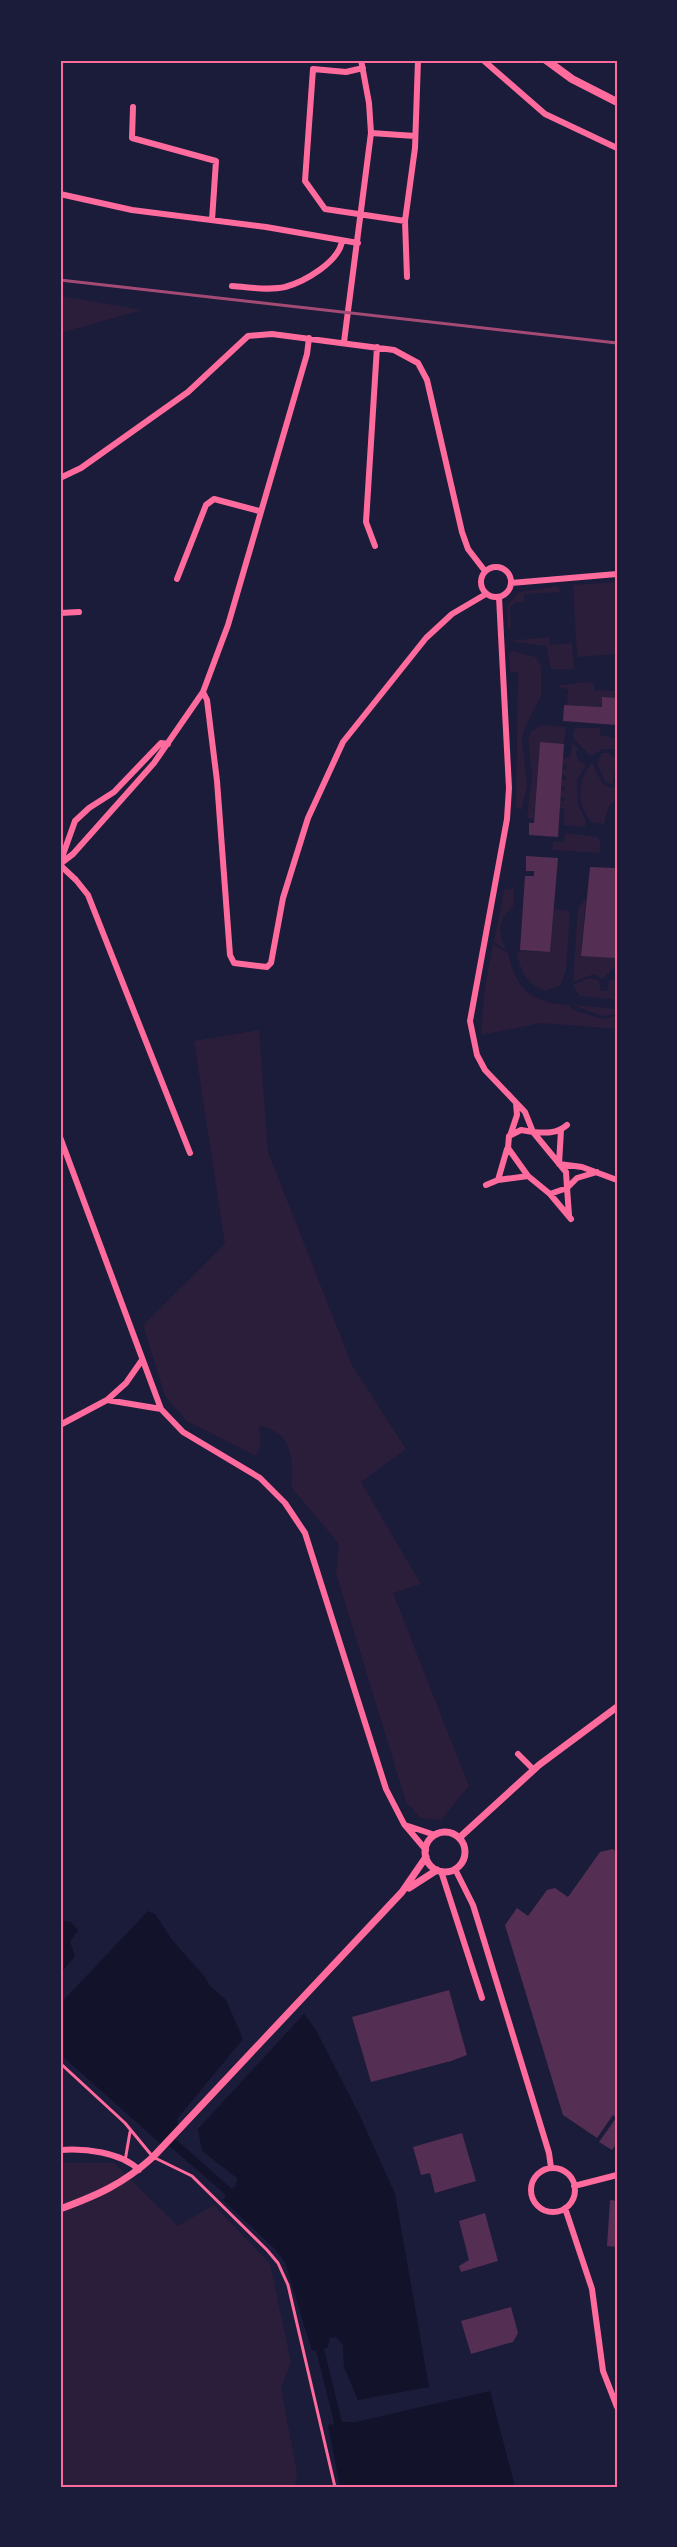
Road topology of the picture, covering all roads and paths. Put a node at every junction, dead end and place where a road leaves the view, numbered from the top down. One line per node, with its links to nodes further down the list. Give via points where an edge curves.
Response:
1 (361, 60): 5 (street)
2 (418, 60): 9 (street)
3 (483, 60): 10 (street, via 545,114)
4 (546, 60): 6 (main road, via 570,78)
5 (363, 68): 8 (street); 12 (street, via 346,72 313,69 305,181 325,209)
6 (617, 102)
7 (133, 107): 13 (street, via 132,138 216,161)
8 (371, 134): 9 (street); 12 (street)
9 (415, 136): 14 (street)
10 (617, 148)
11 (60, 194): 13 (street, via 132,210)
12 (362, 214): 14 (street); 16 (street)
13 (212, 220): 15 (street)
14 (405, 221): 17 (street)
15 (342, 241): 16 (street); 18 (street, via 336,255 298,282 284,287)
16 (358, 243): 20 (street)
17 (407, 277)
18 (232, 286)
19 (309, 338): 20 (street); 22 (street, via 248,336 188,392 81,468); 23 (street)
20 (344, 342): 21 (street)
21 (377, 347): 24 (street, via 366,522); 25 (street, via 410,357 427,380 462,532 468,549)
22 (60, 477)
23 (259, 511): 27 (street, via 214,499 206,505); 33 (street, via 228,625)
24 (375, 546)
25 (485, 572): 28 (street, via 494,567 504,570); 29 (street, via 481,580)
26 (617, 574): 28 (street)
27 (177, 579)
28 (511, 583): 30 (street)
29 (486, 594): 30 (street); 33 (street, via 452,614 426,638 343,742 308,818 267,967 234,963 230,955 217,781)
30 (499, 597): 36 (street, via 509,789 507,819 470,1021 477,1055 485,1070)
31 (79, 612): 32 (street)
32 (60, 613)
33 (203, 692): 34 (street)
34 (168, 744): 35 (street, via 81,846); 35 (street, via 160,743 114,792 75,821)
35 (60, 864): 43 (street, via 88,895)
36 (516, 1102): 39 (street); 40 (street, via 517,1115)
37 (567, 1125): 38 (street)
38 (561, 1130): 39 (street); 44 (street)
39 (532, 1132): 40 (street, via 521,1130); 44 (street)
40 (509, 1136): 42 (street)
41 (60, 1137): 52 (street)
42 (507, 1148): 46 (street); 47 (street)
43 (190, 1153)
44 (559, 1164): 45 (street); 50 (street, via 566,1172)
45 (597, 1172): 48 (street); 50 (street, via 577,1178)
46 (528, 1176): 47 (street); 51 (street)
47 (498, 1180): 49 (street)
48 (617, 1180)
49 (486, 1185)
50 (567, 1188): 51 (street); 51 (street, via 570,1217)
51 (550, 1194)
52 (142, 1360): 53 (street, via 126,1383); 54 (street)
53 (107, 1400): 54 (street); 55 (street)
54 (161, 1409): 59 (street, via 183,1432 260,1478 285,1503 305,1533 386,1789)
55 (60, 1425)
56 (617, 1707): 58 (street)
57 (518, 1754): 58 (street)
58 (534, 1770): 61 (street)
59 (404, 1824): 60 (street); 62 (street)
60 (435, 1835): 61 (street, via 448,1832); 62 (street)
61 (459, 1838): 63 (street, via 465,1856)
62 (426, 1853): 64 (street); 65 (street)
63 (455, 1869): 64 (street); 72 (street, via 483,1934)
64 (439, 1871): 65 (street); 66 (street)
65 (402, 1892): 70 (street)
66 (482, 1998)
67 (60, 2063): 68 (lane)
68 (130, 2130): 70 (lane); 71 (lane)
69 (60, 2151): 71 (street, via 106,2154)
70 (153, 2157): 73 (street); 81 (lane, via 192,2176 278,2263 288,2285)
71 (125, 2161): 73 (street)
72 (551, 2168): 75 (street, via 566,2173); 76 (street, via 532,2182 532,2198 542,2210)
73 (139, 2170): 77 (street, via 110,2190)
74 (617, 2175): 75 (street)
75 (574, 2186): 76 (street, via 571,2202)
76 (565, 2208): 78 (street, via 592,2289)
77 (60, 2209)
78 (608, 2386): 79 (street); 80 (street)
79 (617, 2391)
80 (617, 2407)
81 (335, 2487)

